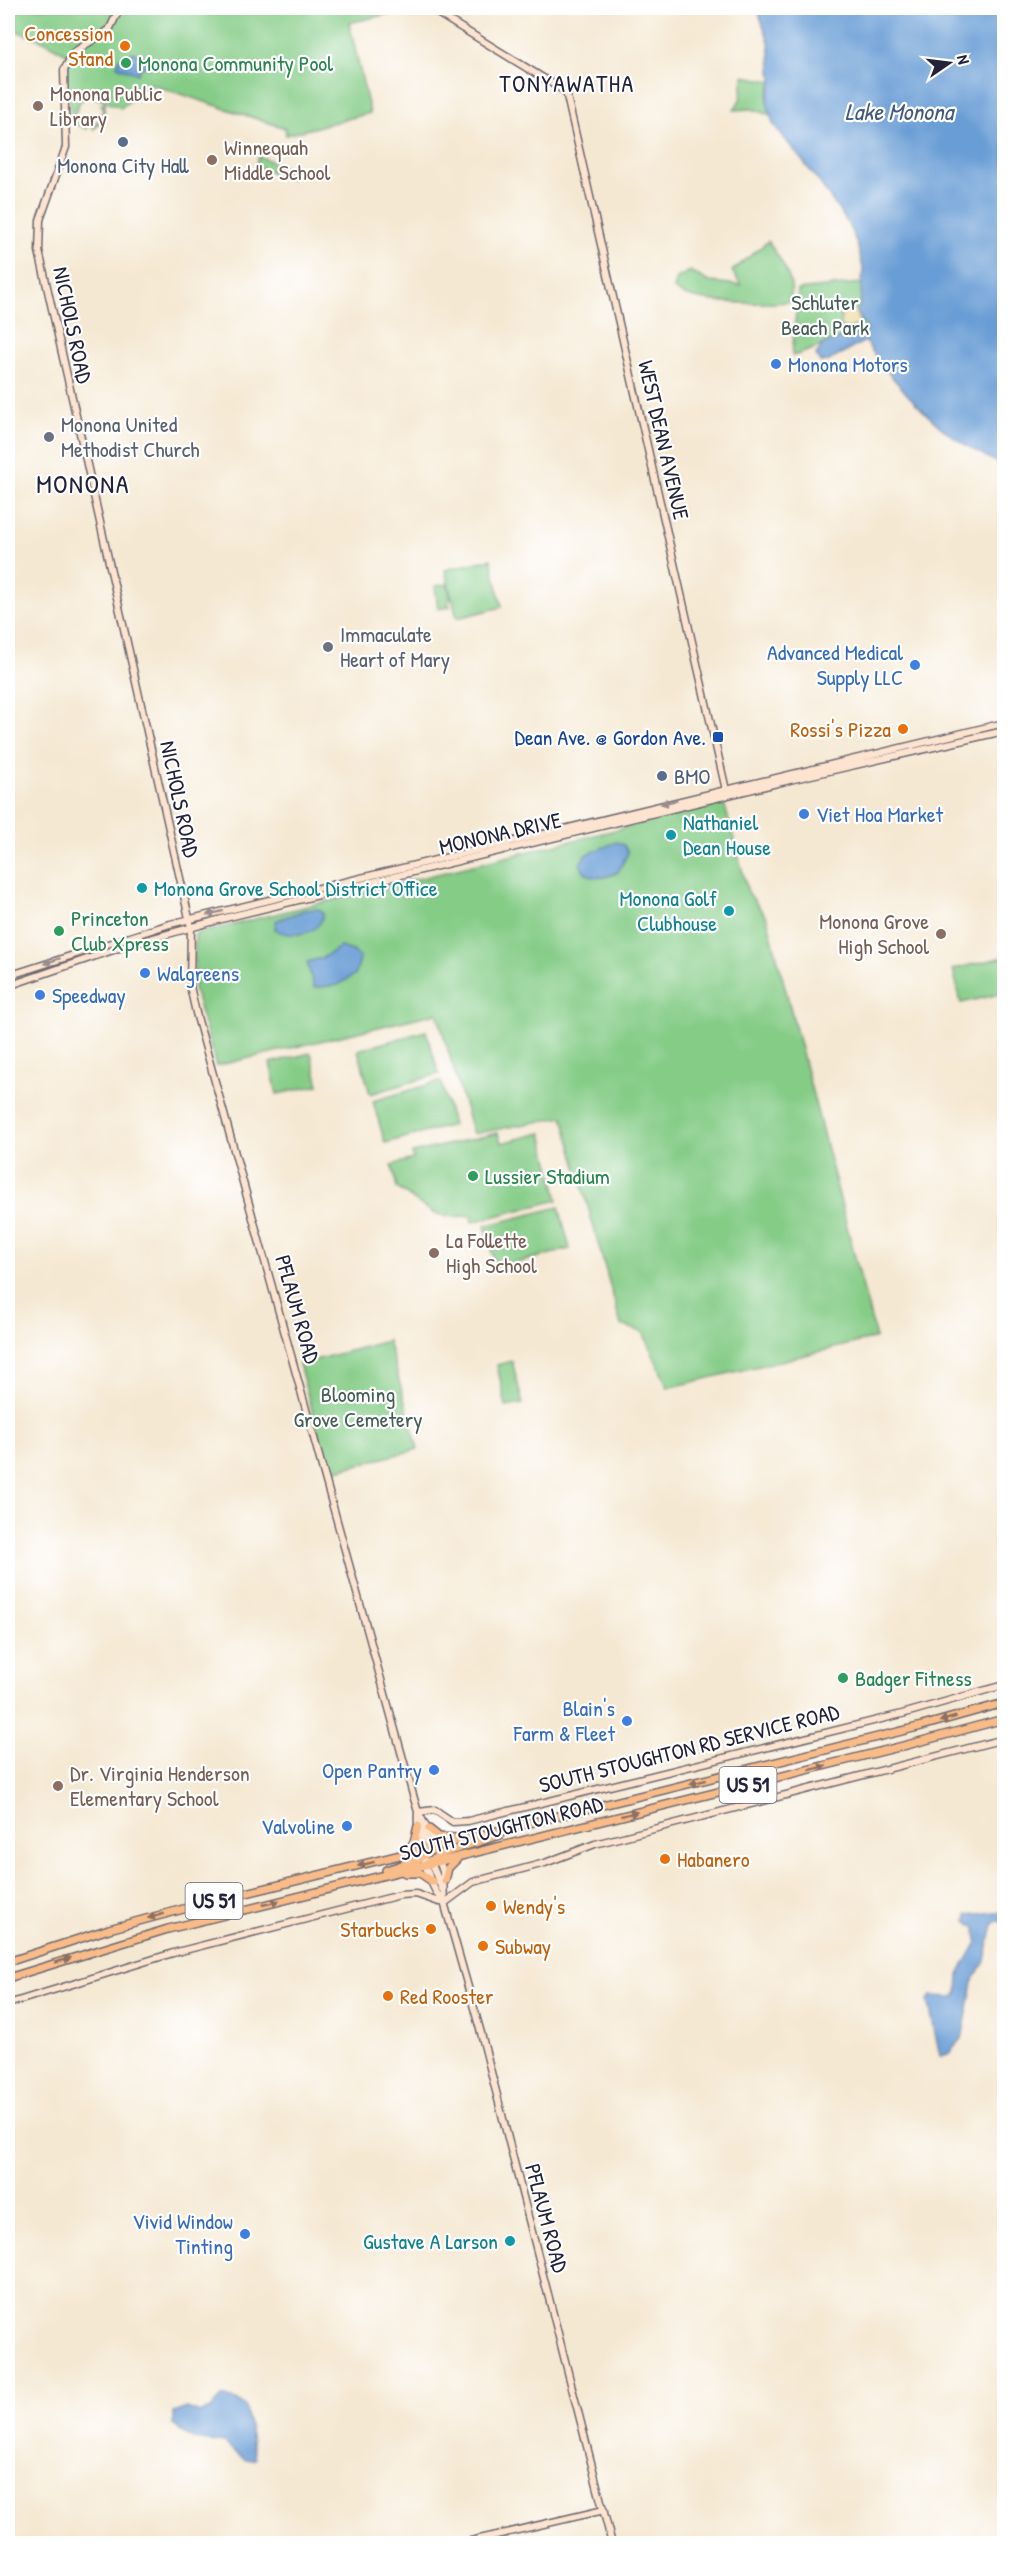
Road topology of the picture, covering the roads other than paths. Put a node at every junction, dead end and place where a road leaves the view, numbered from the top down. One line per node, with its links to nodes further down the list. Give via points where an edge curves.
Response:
1 (120, 8): 9 (street, NICHOLS ROAD, via 109,30 79,47 65,66 62,83 66,147 40,220 38,243)
2 (429, 8): 5 (street, WEST DEAN AVENUE, via 566,92)
3 (1005, 723): 5 (street, MONONA DRIVE)
4 (1005, 731): 6 (street, MONONA DRIVE)
5 (726, 788): 6 (street, WEST DEAN AVENUE); 7 (street, MONONA DRIVE, one-way to 7)
6 (728, 796): 8 (street, MONONA DRIVE)
7 (499, 841): 8 (street); 9 (street, MONONA DRIVE, one-way to 9)
8 (501, 851): 10 (street, MONONA DRIVE)
9 (188, 919): 10 (street, PFLAUM ROAD); 11 (street, MONONA DRIVE, one-way to 11)
10 (190, 927): 12 (street, MONONA DRIVE); 17 (street, PFLAUM ROAD, via 190,986 196,1013)
11 (8, 976)
12 (8, 986)
13 (1005, 1685): 17 (street, SOUTH STOUGHTON RD SERVICE ROAD, via 895,1716 468,1821 453,1822 435,1810)
14 (1005, 1703): 19 (main road, SOUTH STOUGHTON ROAD / US 51, one-way to 19)
15 (1005, 1719): 24 (main road, SOUTH STOUGHTON ROAD / US 51, one-way to 15)
16 (1005, 1739): 29 (street, via 587,1847 473,1882)
17 (418, 1812): 18 (street, PFLAUM ROAD); 20 (street, PFLAUM ROAD); 23 (street)
18 (418, 1826): 22 (main road); 23 (street, PFLAUM ROAD)
19 (522, 1826): 21 (main road, SOUTH STOUGHTON ROAD / US 51); 23 (main road)
20 (429, 1829): 21 (main road, via 442,1838); 23 (street, PFLAUM ROAD)
21 (464, 1840): 23 (main road, SOUTH STOUGHTON ROAD / US 51)
22 (406, 1854): 23 (main road, SOUTH STOUGHTON ROAD / US 51); 30 (main road, SOUTH STOUGHTON ROAD / US 51, one-way to 30, via 150,1917)
23 (431, 1856): 24 (main road, SOUTH STOUGHTON ROAD / US 51); 25 (main road, SOUTH STOUGHTON ROAD / US 51); 26 (street, PFLAUM ROAD); 27 (street, PFLAUM ROAD); 28 (main road); 29 (street)
24 (459, 1857): 26 (main road, via 448,1868)
25 (399, 1871): 27 (main road, via 420,1873); 28 (main road, SOUTH STOUGHTON ROAD / US 51)
26 (445, 1881): 29 (street, PFLAUM ROAD)
27 (433, 1882): 29 (street, PFLAUM ROAD)
28 (352, 1883): 31 (main road, SOUTH STOUGHTON ROAD / US 51, one-way to 28, via 134,1938)
29 (444, 1902): 32 (street, via 406,1894 161,1957); 33 (street, PFLAUM ROAD)
30 (8, 1962)
31 (8, 1978)
32 (8, 2004)
33 (604, 2510): 34 (street); 35 (street, PFLAUM ROAD)
34 (458, 2544)
35 (612, 2544)

